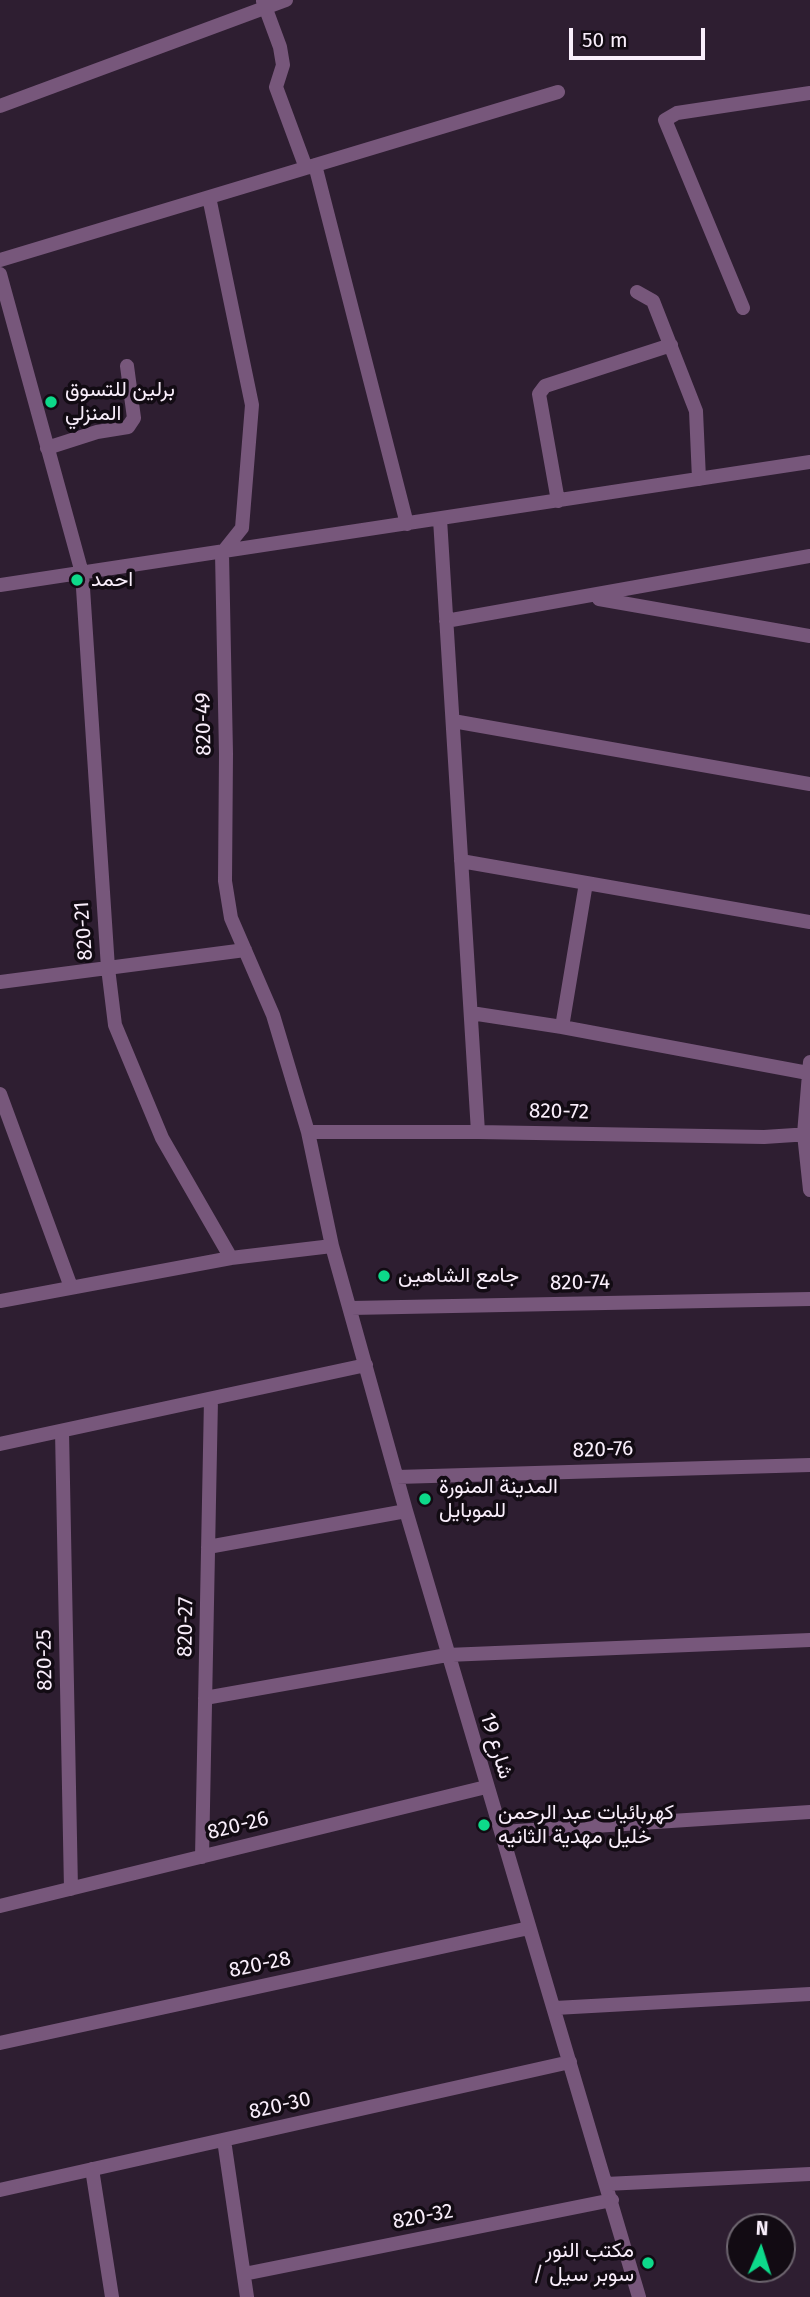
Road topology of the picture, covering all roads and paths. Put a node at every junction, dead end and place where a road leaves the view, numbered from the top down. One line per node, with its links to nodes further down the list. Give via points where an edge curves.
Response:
1 (286, 0): 2 (street)
2 (264, 4): 5 (street); 6 (street, via 283,65 276,87)
3 (558, 92): 6 (street)
4 (810, 93): 11 (street, via 677,113 665,120)
5 (0, 106)
6 (310, 166): 7 (street); 19 (street)
7 (209, 197): 8 (street); 20 (street, via 252,405 242,528)
8 (0, 260)
9 (0, 274): 14 (street, 820-21)
10 (637, 292): 12 (street, via 653,301)
11 (743, 308)
12 (671, 345): 16 (street, via 696,411); 17 (street, via 545,386 539,394)
13 (127, 366): 14 (street, via 134,418 128,427)
14 (47, 447): 22 (street, 820-21)
15 (810, 462): 16 (street)
16 (699, 479): 17 (street)
17 (558, 501): 18 (street)
18 (440, 519): 19 (street); 25 (street)
19 (407, 524): 20 (street)
20 (222, 553): 22 (street); 32 (street, 820-49, via 225,881 231,918)
21 (810, 556): 24 (street)
22 (82, 573): 23 (street); 33 (street, 820-21)
23 (0, 585)
24 (587, 597): 25 (street); 26 (street)
25 (446, 621): 27 (street)
26 (810, 636)
27 (453, 721): 28 (street); 29 (street)
28 (810, 784)
29 (461, 861): 30 (street); 35 (street)
30 (586, 883): 31 (street); 36 (street)
31 (810, 922)
32 (245, 950): 33 (street); 39 (street, 820-49, via 273,1015)
33 (108, 968): 34 (street); 44 (street, 820-21, via 115,1024 162,1139)
34 (0, 982)
35 (471, 1013): 36 (street); 40 (street)
36 (562, 1027): 37 (street)
37 (809, 1068): 41 (street)
38 (0, 1094): 45 (street)
39 (308, 1132): 40 (street, 820-72); 43 (street, 820-49)
40 (478, 1132): 41 (street, 820-72)
41 (807, 1134): 42 (street)
42 (810, 1189)
43 (332, 1246): 44 (street); 48 (street, شارع 19)
44 (231, 1258): 45 (street)
45 (71, 1287): 47 (street)
46 (810, 1299): 48 (street, 820-74)
47 (0, 1301)
48 (351, 1308): 49 (street, شارع 19)
49 (366, 1365): 50 (street); 54 (street, شارع 19)
50 (211, 1399): 51 (street); 56 (street, 820-27)
51 (62, 1431): 52 (street); 64 (street, 820-25)
52 (0, 1444)
53 (810, 1465): 54 (street, 820-76)
54 (397, 1477): 55 (street, شارع 19)
55 (405, 1511): 56 (street); 58 (street, شارع 19)
56 (208, 1547): 59 (street, 820-27)
57 (810, 1640): 58 (street)
58 (447, 1655): 59 (street); 60 (street, شارع 19)
59 (205, 1698): 63 (street, 820-27)
60 (486, 1787): 62 (street, شارع 19); 63 (street, 820-26)
61 (810, 1812): 62 (street)
62 (502, 1832): 66 (street, شارع 19)
63 (202, 1857): 64 (street, 820-26)
64 (71, 1889): 65 (street, 820-26)
65 (0, 1906)
66 (529, 1928): 68 (street, شارع 19); 69 (street, 820-28)
67 (810, 1994): 68 (street)
68 (555, 2008): 70 (street, شارع 19)
69 (0, 2043)
70 (570, 2062): 71 (street, 820-30); 74 (street, شارع 19)
71 (224, 2140): 72 (street, 820-30); 77 (street)
72 (92, 2169): 75 (street, 820-30); 78 (street)
73 (810, 2174): 74 (street)
74 (606, 2184): 76 (street, شارع 19)
75 (0, 2190)
76 (611, 2200): 77 (street, 820-32); 80 (street, شارع 19)
77 (244, 2274): 79 (street)
78 (112, 2297)
79 (247, 2297)
80 (639, 2297)

